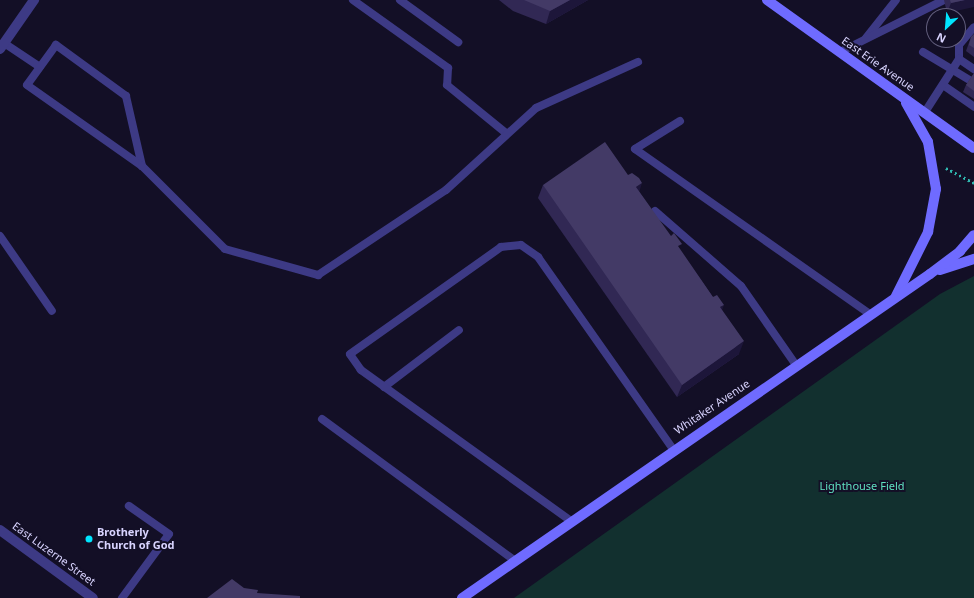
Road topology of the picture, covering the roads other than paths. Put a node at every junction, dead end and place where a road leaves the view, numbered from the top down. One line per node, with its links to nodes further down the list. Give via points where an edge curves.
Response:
1 (34, 0): 10 (street)
2 (353, 0): 26 (lane, via 448,68 447,85)
3 (400, 0): 9 (lane)
4 (767, 0): 11 (main road, East Erie Avenue)
5 (896, 0): 8 (lane)
6 (944, 0): 8 (lane)
7 (974, 27): 13 (lane, via 959,45)
8 (865, 39): 11 (lane)
9 (458, 42)
10 (2, 46): 15 (lane)
11 (840, 52): 21 (main road, East Erie Avenue)
12 (923, 52): 17 (lane)
13 (959, 59): 16 (lane); 17 (lane)
14 (638, 62): 26 (lane, via 536,108)
15 (40, 67): 28 (lane, via 27,85); 28 (lane, via 56,45 126,96)
16 (974, 69)
17 (952, 71): 18 (lane); 20 (lane)
18 (960, 78): 19 (lane); 22 (lane)
19 (971, 81)
20 (943, 85): 23 (lane); 24 (lane)
21 (889, 87): 24 (main road, East Erie Avenue); 34 (main road, via 912,110 928,142 936,189 928,232)
22 (966, 88)
23 (974, 107)
24 (924, 112): 27 (main road, East Erie Avenue)
25 (680, 120): 36 (lane, via 635,148)
26 (507, 134): 28 (lane, via 446,190 318,275 225,249)
27 (974, 148)
28 (142, 166)
29 (655, 211): 38 (lane, via 741,286)
30 (974, 235): 33 (main road, Whitaker Avenue, via 960,251)
31 (0, 236): 35 (lane)
32 (974, 259): 33 (main road)
33 (930, 274): 34 (main road, Whitaker Avenue)
34 (896, 297): 36 (main road, Whitaker Avenue)
35 (52, 311)
36 (870, 314): 38 (main road, Whitaker Avenue)
37 (459, 330): 39 (lane)
38 (796, 365): 41 (main road, Whitaker Avenue)
39 (384, 387): 41 (lane, via 361,370 350,354 501,247 520,245 538,258); 43 (lane)
40 (322, 419): 45 (lane)
41 (673, 449): 43 (main road, Whitaker Avenue)
42 (129, 506): 47 (lane, via 169,534)
43 (571, 521): 45 (main road, Whitaker Avenue)
44 (0, 530): 46 (street, East Luzerne Street)
45 (515, 561): 48 (main road, Whitaker Avenue)
46 (93, 598)
47 (122, 598)
48 (462, 598)

